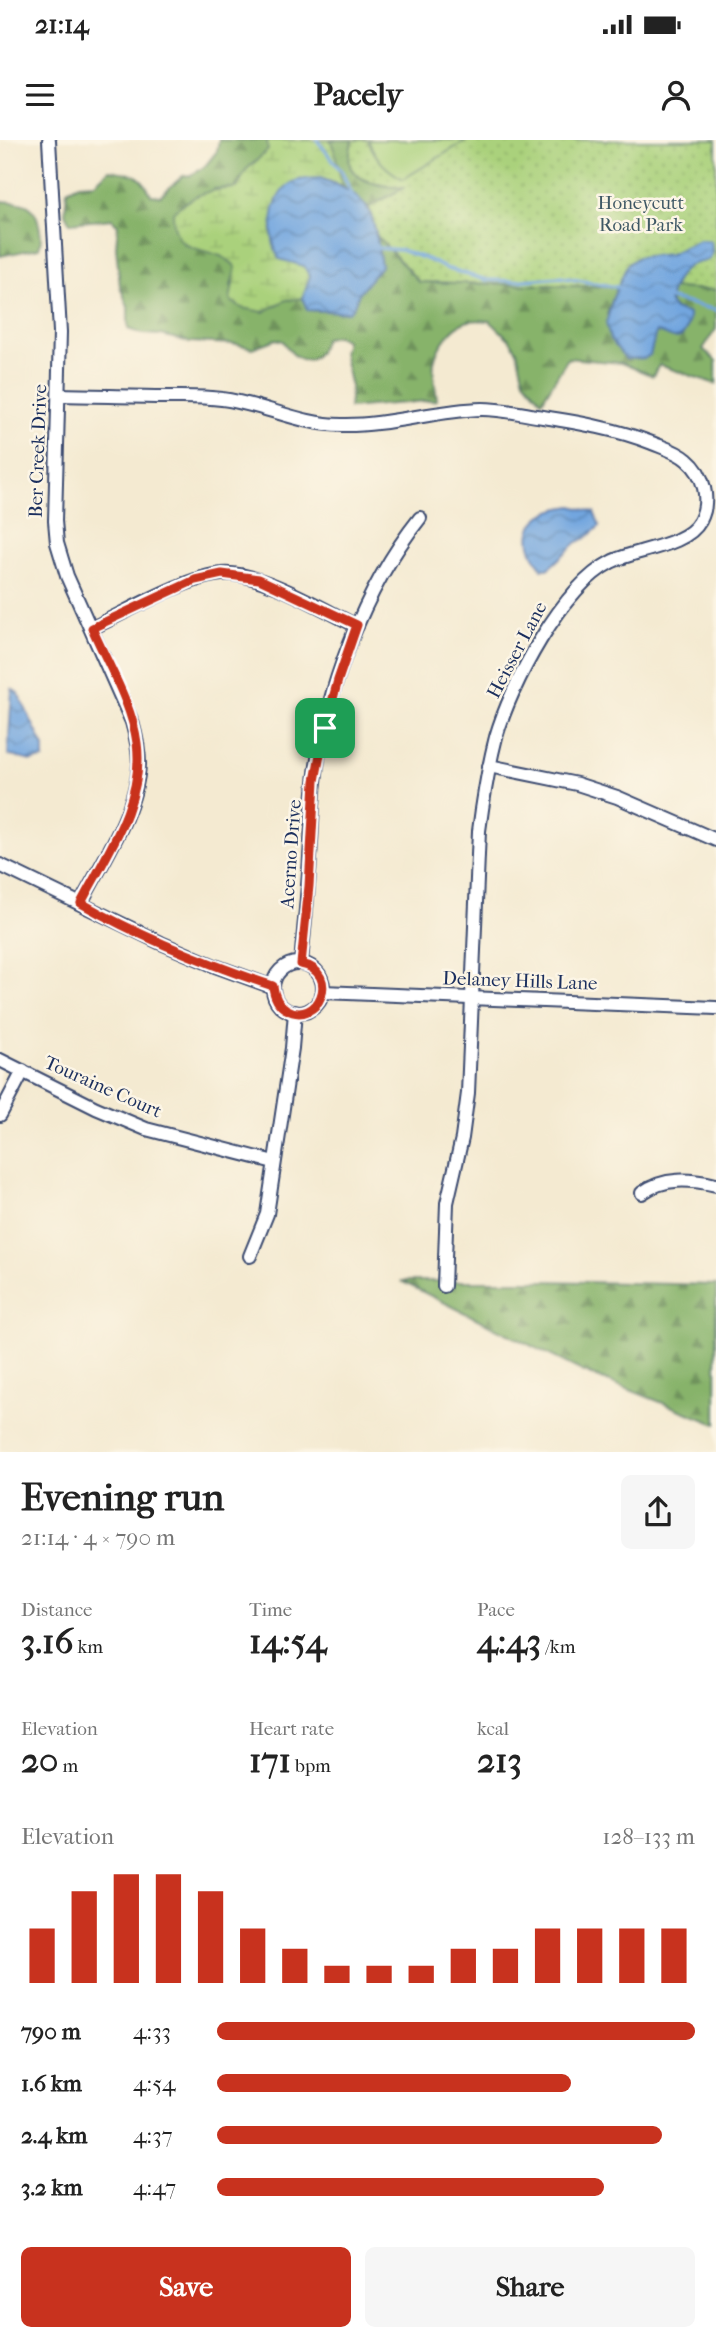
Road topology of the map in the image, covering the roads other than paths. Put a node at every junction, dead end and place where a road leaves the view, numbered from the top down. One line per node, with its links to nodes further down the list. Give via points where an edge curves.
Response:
1 (49, 140): 2 (street, Ber Creek Drive)
2 (59, 395): 5 (street, Ber Creek Drive, via 57,543); 6 (street, Heisser Lane, via 221,399 342,425 501,410 606,427 687,459 704,485 700,521 686,537 607,564 564,604 525,668)
3 (420, 518): 4 (street, Acerno Drive, via 376,582)
4 (357, 625): 5 (street, via 259,579 222,574 195,580); 10 (street, Acerno Drive, via 328,716 315,781)
5 (92, 628): 9 (street, Ber Creek Drive, via 132,722 139,765 130,806)
6 (489, 766): 7 (street, via 607,793); 13 (street, Heisser Lane, via 479,831)
7 (716, 840)
8 (0, 865): 9 (street)
9 (81, 903): 11 (street, via 215,967)
10 (301, 964): 11 (street, via 280,971); 12 (street, via 317,971)
11 (273, 986): 15 (street, via 278,1002)
12 (323, 992): 13 (street, Delaney Hills Lane); 15 (street, via 311,1009)
13 (473, 999): 14 (street, Delaney Hills Lane); 23 (street, Heisser Lane, via 465,1118 447,1203)
14 (716, 1008)
15 (295, 1012): 19 (street)
16 (0, 1060): 17 (street, Touraine Court)
17 (23, 1071): 18 (street); 19 (street, Touraine Court, via 146,1129)
18 (0, 1115)
19 (274, 1162): 22 (street, via 267,1214)
20 (716, 1185): 21 (street, via 676,1180)
21 (642, 1193)
22 (250, 1256)
23 (444, 1286)

